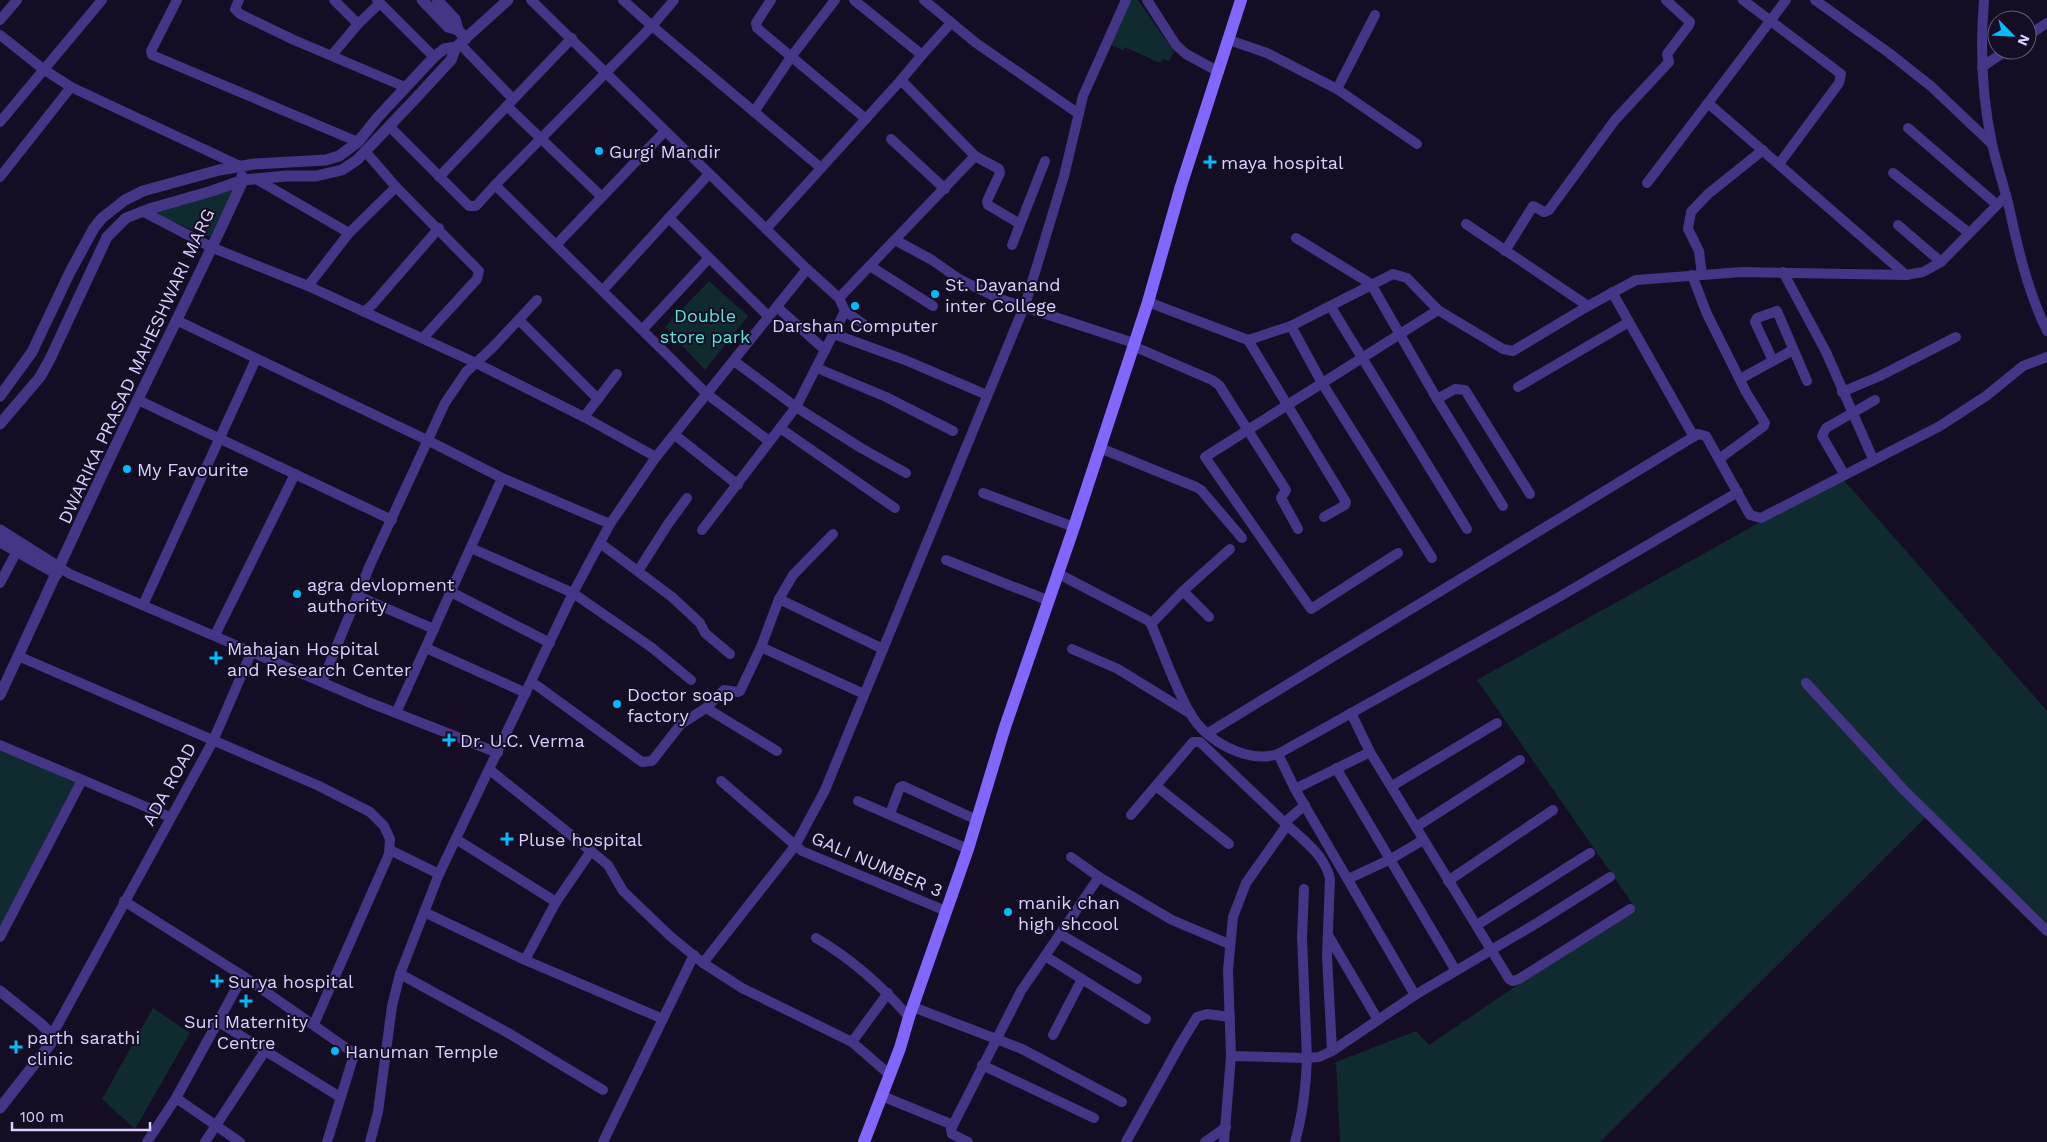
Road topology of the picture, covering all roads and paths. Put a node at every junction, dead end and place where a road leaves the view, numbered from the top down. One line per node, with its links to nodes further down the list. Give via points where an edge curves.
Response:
1 (17, 0): 26 (street)
2 (102, 0): 42 (street)
3 (177, 0): 62 (street, via 150,51 152,56)
4 (239, 0): 36 (street, via 235,9 240,14)
5 (334, 0): 29 (street)
6 (422, 0): 31 (street, via 448,27)
7 (437, 0): 31 (street, via 455,20)
8 (508, 0): 35 (street)
9 (531, 0): 33 (street)
10 (623, 0): 30 (street)
11 (674, 0): 30 (street)
12 (771, 0): 39 (street, via 756,26)
13 (835, 0): 39 (street)
14 (854, 0): 37 (street)
15 (924, 0): 28 (street)
16 (1126, 0): 52 (street)
17 (1146, 0): 43 (street, via 1176,45)
18 (1241, 0): 34 (main road)
19 (1666, 0): 96 (street, via 1690,22 1668,54 1669,62 1615,120 1549,210 1544,212 1533,206)
20 (1743, 0): 27 (street)
21 (1786, 0): 27 (street)
22 (1815, 0): 61 (street, via 1932,87)
23 (1984, 0): 41 (street)
24 (378, 2): 29 (street); 38 (street)
25 (1375, 15): 48 (street)
26 (0, 20)
27 (1770, 20): 50 (street); 66 (street, via 1838,70 1842,78)
28 (951, 22): 37 (street); 52 (street, via 976,44)
29 (358, 24): 36 (street)
30 (652, 26): 44 (street); 51 (street)
31 (458, 30): 35 (street)
32 (0, 35): 42 (street)
33 (572, 38): 44 (street); 49 (street)
34 (1229, 40): 43 (main road); 48 (street, via 1267,53)
35 (461, 44): 38 (street, DWARIKA PRASAD MAHESHWARI MARG, via 444,49); 49 (street); 55 (street, DWARIKA PRASAD MAHESHWARI MARG, via 451,60)
36 (332, 55): 47 (street)
37 (922, 55): 45 (street)
38 (434, 57): 47 (street, DWARIKA PRASAD MAHESHWARI MARG)
39 (791, 57): 51 (street); 53 (street)
40 (1992, 60): 41 (street)
41 (1982, 67): 61 (street)
42 (43, 69): 46 (street); 54 (street)
43 (1219, 72): 110 (main road, via 1181,186)
44 (606, 74): 57 (street); 58 (street)
45 (901, 80): 53 (street); 64 (street)
46 (71, 87): 67 (street); 72 (street)
47 (405, 88): 62 (street, DWARIKA PRASAD MAHESHWARI MARG)
48 (1337, 89): 60 (street)
49 (510, 102): 58 (street); 71 (street)
50 (1708, 103): 63 (street); 75 (street)
51 (754, 112): 68 (street)
52 (1078, 114): 112 (street, via 1064,176)
53 (866, 119): 68 (street)
54 (0, 122)
55 (389, 126): 62 (street, DWARIKA PRASAD MAHESHWARI MARG); 71 (street)
56 (1908, 128): 81 (street)
57 (665, 131): 69 (street); 80 (street)
58 (542, 139): 76 (street); 80 (street)
59 (891, 139): 78 (street)
60 (1417, 144)
61 (1992, 144): 79 (street)
62 (362, 146): 67 (street, DWARIKA PRASAD MAHESHWARI MARG, via 331,159); 73 (street, DWARIKA PRASAD MAHESHWARI MARG, via 352,163 335,173); 77 (street)
63 (1763, 150): 66 (street); 103 (street, via 1708,194 1691,212 1688,229 1700,251)
64 (975, 156): 78 (street); 84 (street, via 1000,170 987,201 989,208)
65 (1045, 161): 84 (street)
66 (1779, 164): 102 (street)
67 (240, 166): 74 (street); 148 (street, DWARIKA PRASAD MAHESHWARI MARG, via 143,192 102,218 70,272 32,352)
68 (821, 168): 88 (street)
69 (709, 174): 83 (street); 88 (street)
70 (1893, 174): 90 (street)
71 (438, 176): 76 (street, via 471,207 476,206)
72 (0, 177)
73 (256, 179): 74 (street, DWARIKA PRASAD MAHESHWARI MARG); 89 (street)
74 (243, 180): 82 (street, DWARIKA PRASAD MAHESHWARI MARG); 95 (street, DWARIKA PRASAD MAHESHWARI MARG)
75 (1647, 183)
76 (495, 185): 93 (street)
77 (396, 187): 87 (street); 89 (street)
78 (945, 189): 92 (street)
79 (2006, 196): 81 (street); 126 (street, via 2037,310)
80 (602, 197): 93 (street)
81 (1996, 204): 90 (street)
82 (142, 211): 95 (street); 159 (street, DWARIKA PRASAD MAHESHWARI MARG, via 126,218 108,237 50,360 40,377)
83 (669, 218): 97 (street); 106 (street)
84 (1020, 224): 94 (street)
85 (1466, 224): 96 (street)
86 (1898, 225): 98 (street)
87 (439, 228): 118 (street); 130 (street, via 480,275)
88 (766, 229): 100 (street)
89 (349, 233): 105 (street)
90 (1969, 233): 98 (street)
91 (1296, 238): 104 (street)
92 (895, 240): 99 (street); 112 (street, via 978,290)
93 (556, 245): 106 (street)
94 (1012, 246)
95 (213, 248): 105 (street); 120 (street, DWARIKA PRASAD MAHESHWARI MARG)
96 (1505, 251): 113 (street)
97 (710, 258): 119 (street); 125 (street)
98 (1941, 262): 102 (street, via 1923,272)
99 (870, 266): 108 (street); 111 (street)
100 (807, 269): 108 (street); 114 (street)
101 (1783, 272): 102 (street); 103 (street); 147 (street, via 1826,352)
102 (1906, 274)
103 (1697, 275): 107 (street, via 1636,280); 143 (street, via 1707,314)
104 (1371, 284): 115 (street); 116 (street, via 1393,274 1400,275 1407,278); 128 (street)
105 (308, 286): 118 (street)
106 (603, 290): 125 (street)
107 (1612, 292): 113 (street); 122 (street)
108 (839, 298): 117 (street)
109 (537, 300): 121 (street)
110 (1148, 302): 131 (street); 132 (main road)
111 (934, 306)
112 (1024, 306): 132 (street); 150 (street)
113 (1588, 306): 116 (street, via 1513,351 1503,349)
114 (777, 307): 119 (street); 133 (street)
115 (1331, 307): 124 (street); 135 (street)
116 (1438, 310): 128 (street)
117 (845, 311): 123 (street); 127 (street)
118 (364, 312): 130 (street)
119 (769, 317): 138 (street)
120 (176, 320): 137 (street); 153 (street, DWARIKA PRASAD MAHESHWARI MARG)
121 (518, 320): 140 (street); 151 (street)
122 (1629, 322): 146 (street); 165 (street)
123 (865, 324)
124 (1291, 326): 131 (street); 145 (street)
125 (643, 329): 149 (street)
126 (2047, 331)
127 (834, 334): 133 (street); 150 (street)
128 (1400, 334): 135 (street); 152 (street)
129 (1956, 337): 147 (street)
130 (423, 338): 140 (street)
131 (1248, 340): 155 (street)
132 (1134, 344): 161 (street, via 1212,380 1224,391); 168 (main road)
133 (826, 350): 141 (street)
134 (1794, 350): 139 (street); 139 (street, via 1778,312 1757,318 1755,322); 144 (street)
135 (1362, 357): 145 (street); 188 (street)
136 (2047, 357): 171 (street, via 2023,366 1986,396 1940,426)
137 (256, 360): 164 (street); 166 (street)
138 (734, 361): 149 (street); 156 (street)
139 (1773, 361): 143 (street)
140 (476, 363): 158 (street); 166 (street, via 466,372 446,403)
141 (817, 368): 156 (street); 162 (street, via 886,397)
142 (617, 374): 151 (street)
143 (1740, 379): 170 (street, via 1766,423)
144 (1807, 381)
145 (1322, 383): 155 (street); 199 (street)
146 (1518, 387)
147 (1842, 392): 157 (street)
148 (1, 393)
149 (707, 394): 163 (street); 167 (street)
150 (988, 395): 219 (street)
151 (598, 399): 158 (street)
152 (1437, 399): 179 (street, via 1455,389 1465,390); 181 (street)
153 (138, 400): 164 (street); 201 (street, DWARIKA PRASAD MAHESHWARI MARG)
154 (1876, 400): 157 (street)
155 (1287, 405): 161 (street); 183 (street, via 1346,502)
156 (796, 407): 160 (street); 172 (street)
157 (1851, 414): 171 (street); 174 (street, via 1822,433)
158 (584, 417): 169 (street)
159 (0, 424)
160 (780, 428): 167 (street); 182 (street)
161 (1248, 429): 187 (street, via 1286,490 1281,498); 198 (street, via 1206,455 1206,459 1309,608)
162 (953, 431)
163 (675, 435): 169 (street); 176 (street)
164 (220, 438): 173 (street); 211 (street)
165 (1694, 438): 170 (street, via 1698,434 1706,436); 236 (street)
166 (429, 441): 175 (street); 184 (street)
167 (769, 441): 176 (street)
168 (1100, 448): 186 (main road); 192 (street, via 1201,490)
169 (656, 457): 185 (street)
170 (1719, 459): 177 (street)
171 (1873, 459): 174 (street)
172 (906, 473)
173 (295, 474): 184 (street); 215 (street)
174 (1844, 474): 177 (street, via 1760,518 1750,515)
175 (502, 478): 185 (street); 195 (street)
176 (738, 485): 190 (street)
177 (1738, 492): 233 (street)
178 (983, 493): 186 (street)
179 (1530, 494)
180 (687, 498): 202 (street)
181 (1503, 506)
182 (895, 508)
183 (1324, 517)
184 (392, 520): 208 (street)
185 (610, 524): 194 (street)
186 (1074, 527): 203 (main road)
187 (1298, 529)
188 (1467, 529)
189 (0, 530): 201 (street)
190 (702, 530)
191 (833, 534): 209 (street, via 793,575)
192 (1242, 538)
193 (0, 542): 197 (street)
194 (600, 543): 202 (street); 207 (street)
195 (471, 548): 206 (street); 207 (street)
196 (1230, 550): 205 (street)
197 (17, 551): 201 (street); 204 (street)
198 (1398, 553)
199 (1432, 558)
200 (946, 560): 210 (street)
201 (59, 571): 211 (street); 223 (street, DWARIKA PRASAD MAHESHWARI MARG)
202 (638, 571): 222 (street, via 672,596 700,623 705,633)
203 (1057, 573): 210 (main road); 213 (street)
204 (0, 583)
205 (1183, 591): 212 (street); 213 (street)
206 (451, 592): 214 (street); 216 (street)
207 (573, 593): 216 (street); 224 (street, via 651,647)
208 (358, 596): 214 (street); 225 (street)
209 (780, 599): 217 (street); 219 (street)
210 (1047, 600): 257 (main road)
211 (144, 605): 215 (street)
212 (1209, 617)
213 (1151, 624): 234 (street)
214 (434, 629): 218 (street)
215 (215, 635): 221 (street)
216 (550, 643): 226 (street)
217 (761, 647): 229 (street); 231 (street, via 740,691 724,690)
218 (426, 648): 228 (street); 232 (street)
219 (883, 648): 229 (street)
220 (1072, 649): 234 (street, via 1118,669)
221 (252, 651): 225 (street); 237 (street, ADA ROAD)
222 (730, 654)
223 (18, 656): 230 (street, DWARIKA PRASAD MAHESHWARI MARG); 237 (street)
224 (691, 680)
225 (322, 682): 232 (street)
226 (532, 682): 228 (street); 231 (street, via 646,763 652,761 682,724)
227 (1806, 683): 282 (street, via 1904,790)
228 (526, 693): 241 (street)
229 (864, 694): 262 (street, via 824,790)
230 (0, 695)
231 (706, 708): 239 (street)
232 (396, 713): 241 (street)
233 (1351, 713): 240 (street); 242 (street)
234 (1191, 714): 236 (street)
235 (1497, 723): 249 (street)
236 (1208, 733): 242 (street, via 1234,752 1266,758)
237 (213, 741): 256 (street, ADA ROAD); 265 (street, via 319,786 370,812 384,826 390,839)
238 (0, 745): 246 (street)
239 (777, 751)
240 (1370, 752): 244 (street); 249 (street)
241 (498, 754): 245 (street)
242 (1278, 754): 250 (street)
243 (1520, 760): 259 (street)
244 (1336, 768): 250 (street); 269 (street)
245 (490, 770): 260 (street); 266 (street)
246 (82, 780): 256 (street); 285 (street)
247 (721, 781): 262 (street, GALI NUMBER 3)
248 (1156, 786): 255 (street); 258 (street, via 1197,741); 263 (street)
249 (1392, 786): 259 (street)
250 (1295, 789): 252 (street)
251 (858, 801): 254 (street)
252 (1305, 805): 258 (street); 273 (street)
253 (1553, 810): 274 (street)
254 (890, 814): 257 (street, via 903,786); 264 (street)
255 (1132, 815)
256 (170, 817): 276 (street, ADA ROAD)
257 (977, 820): 264 (main road)
258 (1286, 824): 284 (street, via 1328,868); 287 (street, via 1246,883 1233,917)
259 (1416, 827): 261 (street)
260 (456, 839): 270 (street); 277 (street)
261 (1423, 840): 269 (street); 274 (street)
262 (791, 842): 279 (street, GALI NUMBER 3, via 802,851); 292 (street)
263 (1229, 844)
264 (968, 849): 279 (main road)
265 (390, 850): 270 (street); 307 (street)
266 (591, 851): 277 (street); 289 (street, via 608,865 623,891)
267 (1590, 852): 281 (street)
268 (1071, 857): 271 (street)
269 (1391, 859): 273 (street); 293 (street)
270 (439, 874): 280 (street)
271 (1099, 877): 283 (street); 287 (street, via 1172,920)
272 (1610, 877): 288 (street)
273 (1348, 879): 300 (street)
274 (1448, 881): 281 (street)
275 (1304, 888): 315 (street, via 1302,937)
276 (124, 901): 295 (street); 308 (street, ADA ROAD)
277 (556, 902): 291 (street)
278 (1630, 909): 288 (street, via 1513,981)
279 (946, 911): 301 (main road)
280 (424, 912): 291 (street); 294 (street)
281 (1477, 925): 288 (street)
282 (2047, 931)
283 (1060, 934): 290 (street); 297 (street)
284 (1327, 934): 305 (street); 313 (street)
285 (0, 937)
286 (816, 938): 299 (street, via 854,962)
287 (1229, 944): 302 (street)
288 (1492, 950): 293 (street)
289 (694, 955): 292 (street); 303 (street)
290 (1045, 956): 296 (street); 310 (street, via 1021,991)
291 (525, 960): 303 (street)
292 (704, 963): 311 (street, via 742,988)
293 (1456, 971): 300 (street)
294 (400, 974): 318 (street); 332 (street, via 392,1006 378,1112)
295 (243, 976): 306 (street); 307 (street)
296 (1082, 979): 304 (street); 309 (street)
297 (1137, 979)
298 (0, 991): 308 (street)
299 (888, 993): 301 (street); 311 (street)
300 (1416, 995): 305 (street)
301 (911, 1012): 310 (street); 317 (main road)
302 (1230, 1017): 314 (street); 336 (street, via 1207,1014 1197,1017)
303 (663, 1019): 333 (street)
304 (1146, 1019)
305 (1378, 1020): 313 (street)
306 (217, 1021): 312 (street); 321 (street)
307 (314, 1024): 320 (street, via 353,1053)
308 (52, 1035): 323 (street, ADA ROAD, via 51,1043)
309 (1053, 1035)
310 (997, 1038): 316 (street); 322 (street)
311 (852, 1042): 317 (street)
312 (265, 1051): 320 (street); 326 (street)
313 (1332, 1051): 315 (street)
314 (1231, 1056): 315 (street); 327 (street)
315 (1306, 1058): 339 (street, via 1301,1121)
316 (982, 1065): 324 (street); 325 (street)
317 (890, 1075): 319 (main road)
318 (603, 1090)
319 (882, 1096): 325 (street); 334 (main road)
320 (340, 1097): 331 (street)
321 (176, 1098): 326 (street); 328 (street)
322 (1122, 1102)
323 (0, 1108)
324 (1094, 1118)
325 (953, 1124): 335 (street, via 952,1134)
326 (216, 1126): 329 (street); 330 (street)
327 (1226, 1127): 337 (street); 338 (street)
328 (147, 1142)
329 (205, 1142)
330 (240, 1142)
331 (327, 1142)
332 (370, 1142)
333 (603, 1142)
334 (864, 1142)
335 (968, 1142)
336 (1126, 1142)
337 (1205, 1142)
338 (1224, 1142)
339 (1295, 1142)

